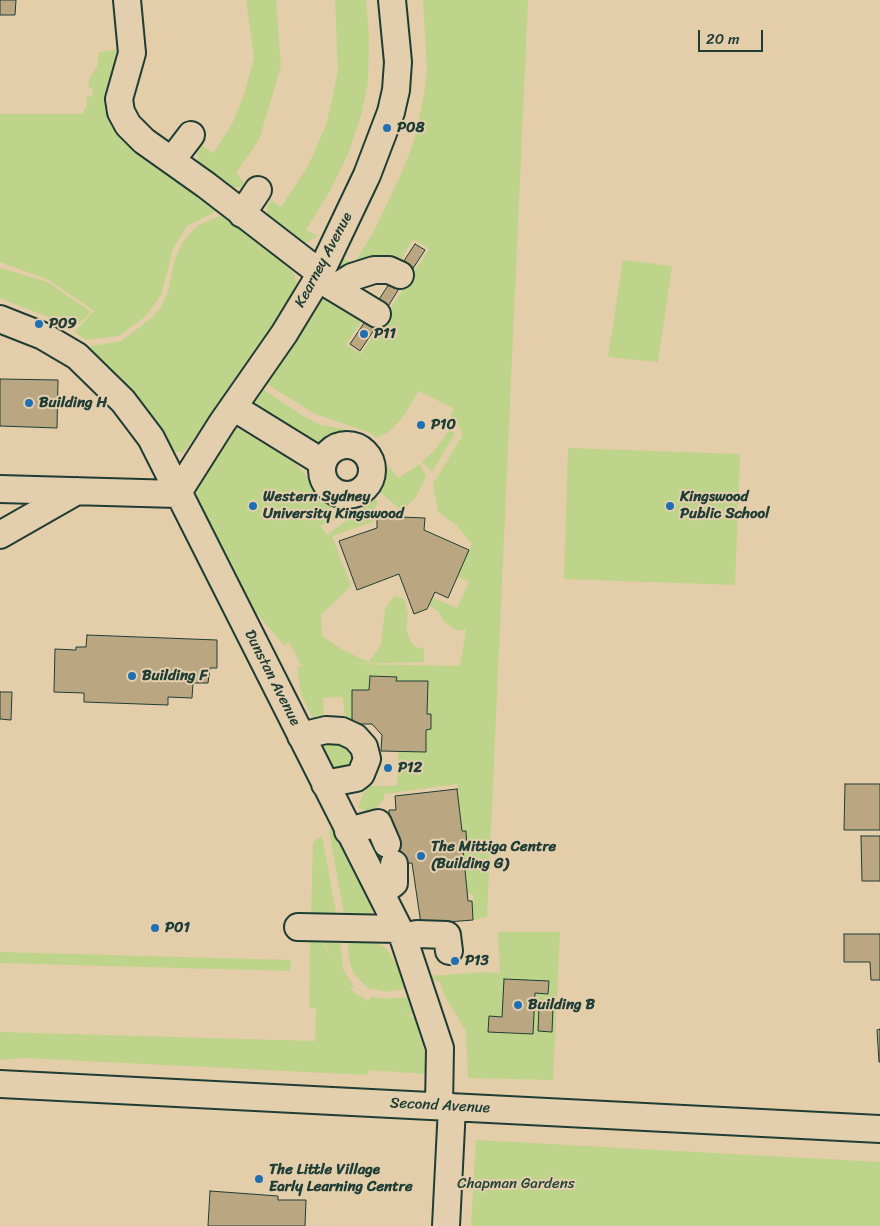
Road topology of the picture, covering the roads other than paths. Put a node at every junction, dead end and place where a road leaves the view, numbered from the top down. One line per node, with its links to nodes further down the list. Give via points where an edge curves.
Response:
1 (127, 0): 4 (street, via 132,53 120,94 121,112 128,125 144,141)
2 (392, 0): 8 (street, Kearney Avenue, via 398,62 391,112)
3 (191, 135): 4 (street)
4 (172, 160): 6 (street)
5 (258, 190): 6 (street)
6 (242, 214): 8 (street)
7 (400, 277): 8 (street, via 389,270 374,270 352,277)
8 (324, 280): 9 (street); 11 (street, Kearney Avenue)
9 (376, 315)
10 (0, 319): 15 (street, Dunstan Avenue, via 43,336 77,356 123,401 151,438)
11 (233, 407): 12 (street); 15 (street, Kearney Avenue)
12 (322, 462)
13 (0, 489): 14 (street)
14 (78, 491): 15 (street); 16 (street)
15 (177, 494): 17 (street, Dunstan Avenue)
16 (0, 535)
17 (302, 736): 18 (street, Dunstan Avenue); 18 (street, via 326,730 342,731 364,747 367,759 356,778)
18 (325, 784): 19 (street, Dunstan Avenue)
19 (348, 830): 20 (street, Dunstan Avenue); 20 (street, via 378,824 390,854 394,883)
20 (381, 893): 22 (street, Dunstan Avenue)
21 (298, 926): 22 (street)
22 (401, 933): 23 (street, via 448,935); 25 (street, Dunstan Avenue, via 435,1026)
23 (449, 951)
24 (0, 1084): 25 (street, Second Avenue)
25 (446, 1106): 26 (street, Second Avenue); 27 (street, Dunstan Avenue)
26 (880, 1129)
27 (446, 1226)

